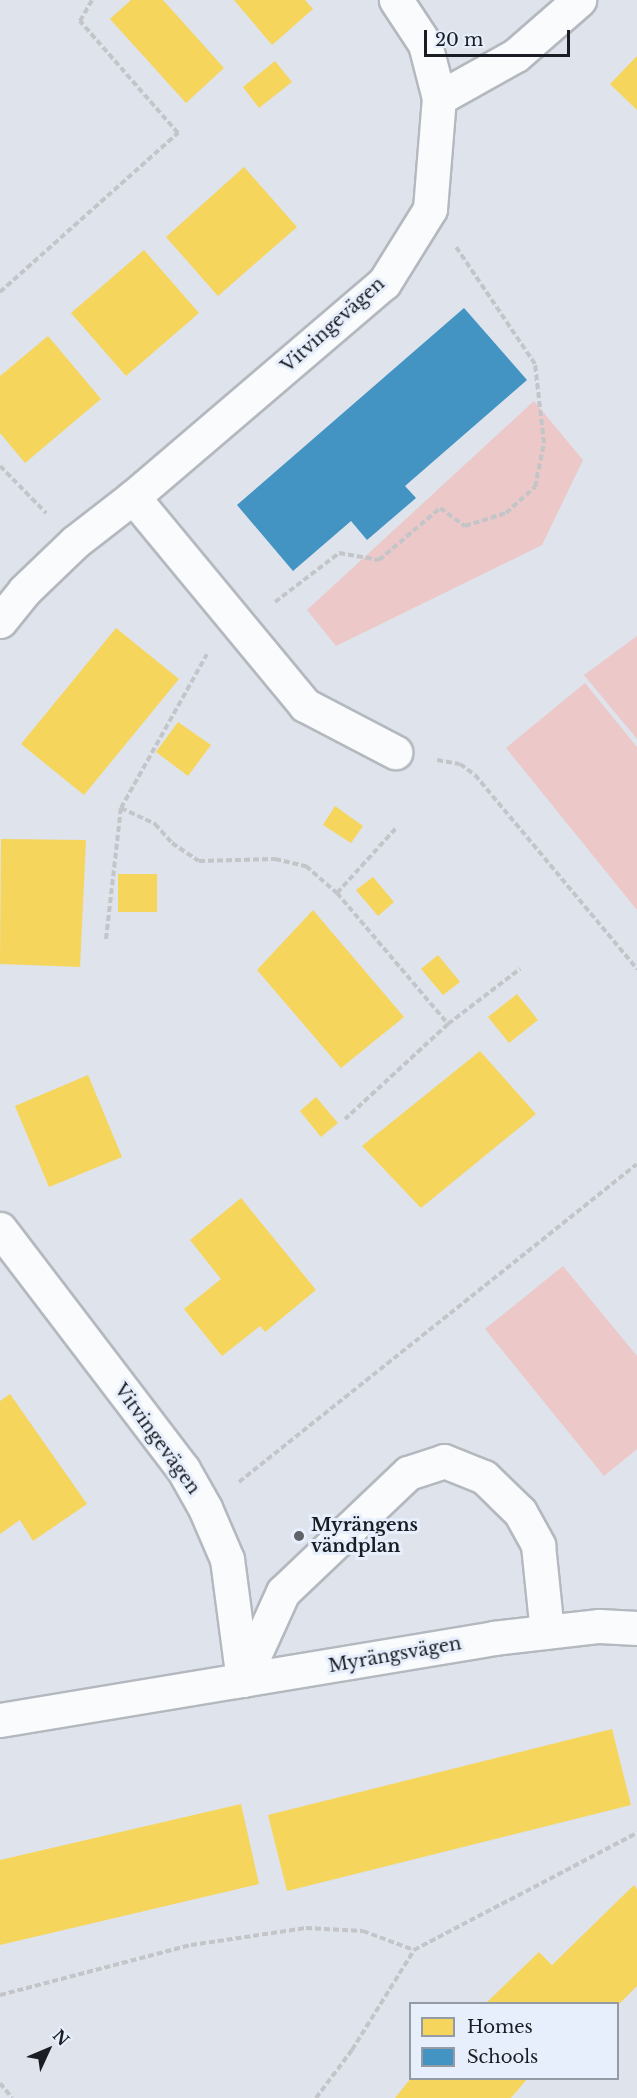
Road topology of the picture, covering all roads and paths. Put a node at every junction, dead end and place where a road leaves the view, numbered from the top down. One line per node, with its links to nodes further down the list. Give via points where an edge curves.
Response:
1 (92, 0): 6 (path, via 80,21 178,133)
2 (396, 0): 4 (street, Vitvingevägen, via 425,44)
3 (579, 0): 4 (street, via 516,55)
4 (439, 98): 5 (street, Vitvingevägen)
5 (430, 208): 8 (street, Vitvingevägen, via 384,283); 10 (path, via 535,364 544,443 536,488 506,513 465,526 440,508 379,560 339,553)
6 (0, 292)
7 (0, 466): 9 (path)
8 (133, 497): 9 (street, Vitvingevägen); 10 (street)
9 (75, 542): 11 (street, Vitvingevägen, via 24,591)
10 (237, 619): 12 (street, via 305,705); 13 (path)
11 (0, 621)
12 (395, 752): 18 (path, via 460,764 475,775)
13 (121, 808): 15 (path, via 155,824 172,843 198,861 275,859 306,866); 16 (path)
14 (397, 827): 15 (path)
15 (337, 893): 19 (path)
16 (106, 939)
17 (520, 969): 19 (path)
18 (637, 969)
19 (448, 1024): 20 (path)
20 (345, 1119)
21 (637, 1164): 23 (path)
22 (0, 1229): 23 (street, Vitvingevägen, via 183,1469)
23 (205, 1508): 26 (street, Vitvingevägen, via 227,1559)
24 (637, 1628): 25 (street, Myrängsvägen, via 598,1626)
25 (547, 1632): 26 (street, Myrängsvägen); 26 (street, via 538,1545 520,1512 484,1477 444,1461 408,1473 282,1592)
26 (243, 1680): 27 (street, Myrängsvägen)
27 (0, 1719)
28 (637, 1833): 29 (path)
29 (414, 1950): 30 (path, via 363,1931 306,1928 191,1945); 33 (path, via 352,2050)
30 (0, 1995)
31 (0, 2083): 32 (path)
32 (12, 2098)
33 (316, 2098)

